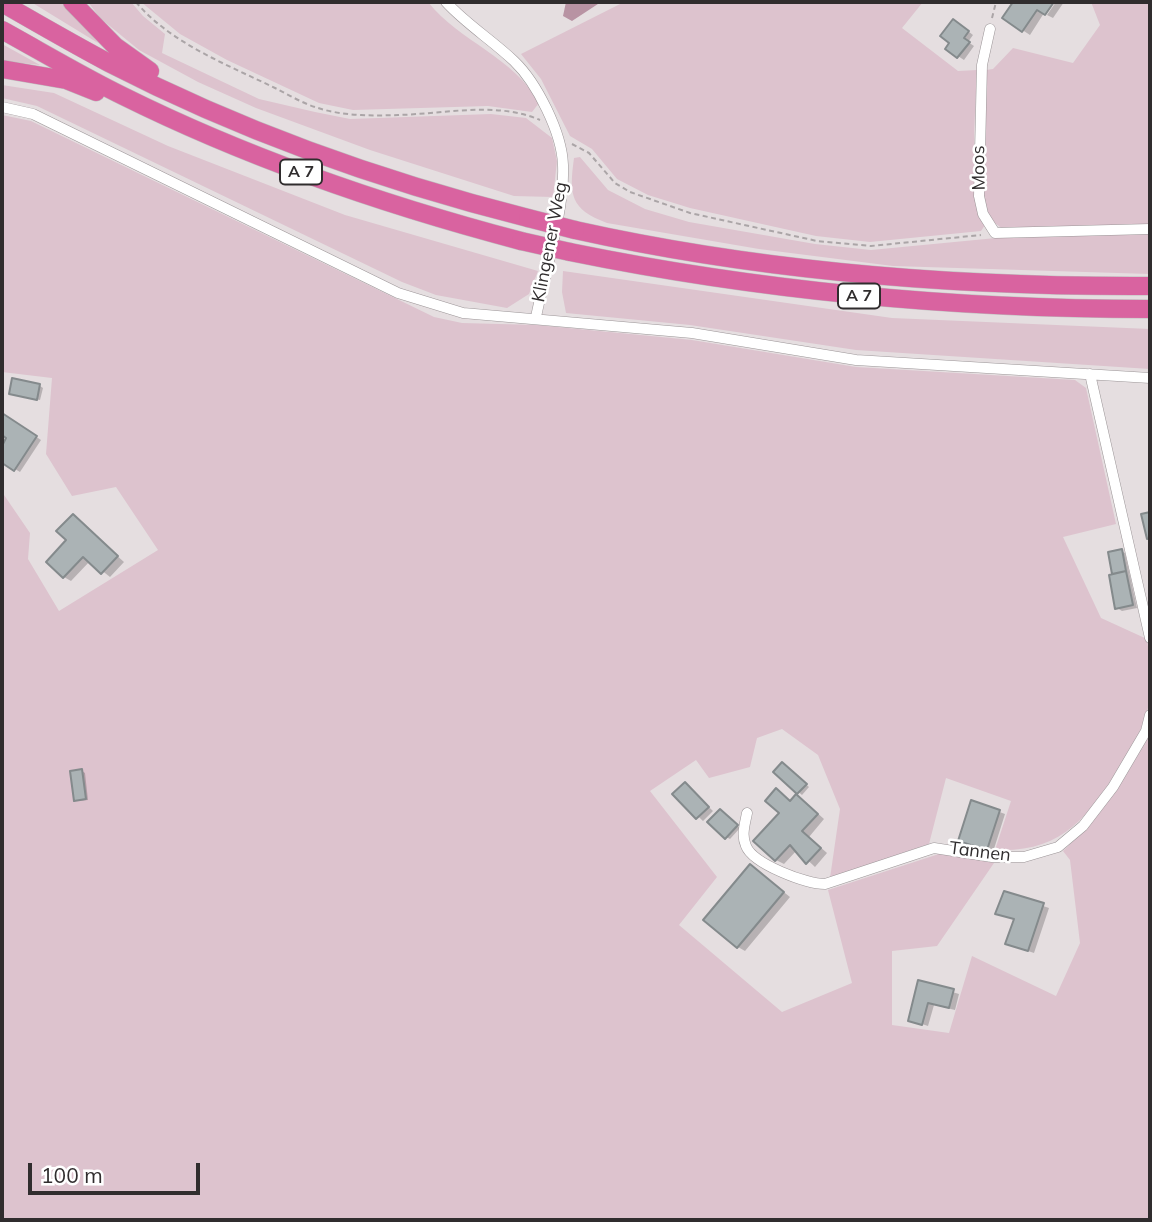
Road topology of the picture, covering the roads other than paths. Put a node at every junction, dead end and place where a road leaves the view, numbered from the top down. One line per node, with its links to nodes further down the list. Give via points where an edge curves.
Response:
1 (72, 2): 8 (highway, A 7, via 134,62 171,82)
2 (446, 2): 13 (street, Klingener Weg, via 515,62 533,85 558,139 564,166 562,190)
3 (2, 3): 8 (highway, A 7, via 110,63)
4 (990, 29): 10 (street, Moos, via 982,65 979,196 995,233)
5 (2, 30): 7 (highway, A 7)
6 (2, 69): 7 (highway, A 7, via 66,80 93,92)
7 (123, 97): 12 (highway, A 7, bridge, via 352,191 570,252 754,284 891,299)
8 (191, 100): 11 (highway, A 7, bridge, via 365,170 467,202 687,253 812,270 934,279)
9 (2, 107): 13 (street, via 33,114 398,293 463,313)
10 (1150, 229)
11 (1150, 286)
12 (1150, 309)
13 (536, 317): 14 (street, via 692,333 856,360)
14 (1090, 374): 15 (street); 16 (street)
15 (1150, 378)
16 (1150, 638)
17 (1150, 715): 18 (street, Tannen, via 1132,757 1083,826 1058,848 1024,857 934,848 825,884 812,884 748,850 743,835)
18 (747, 813)

